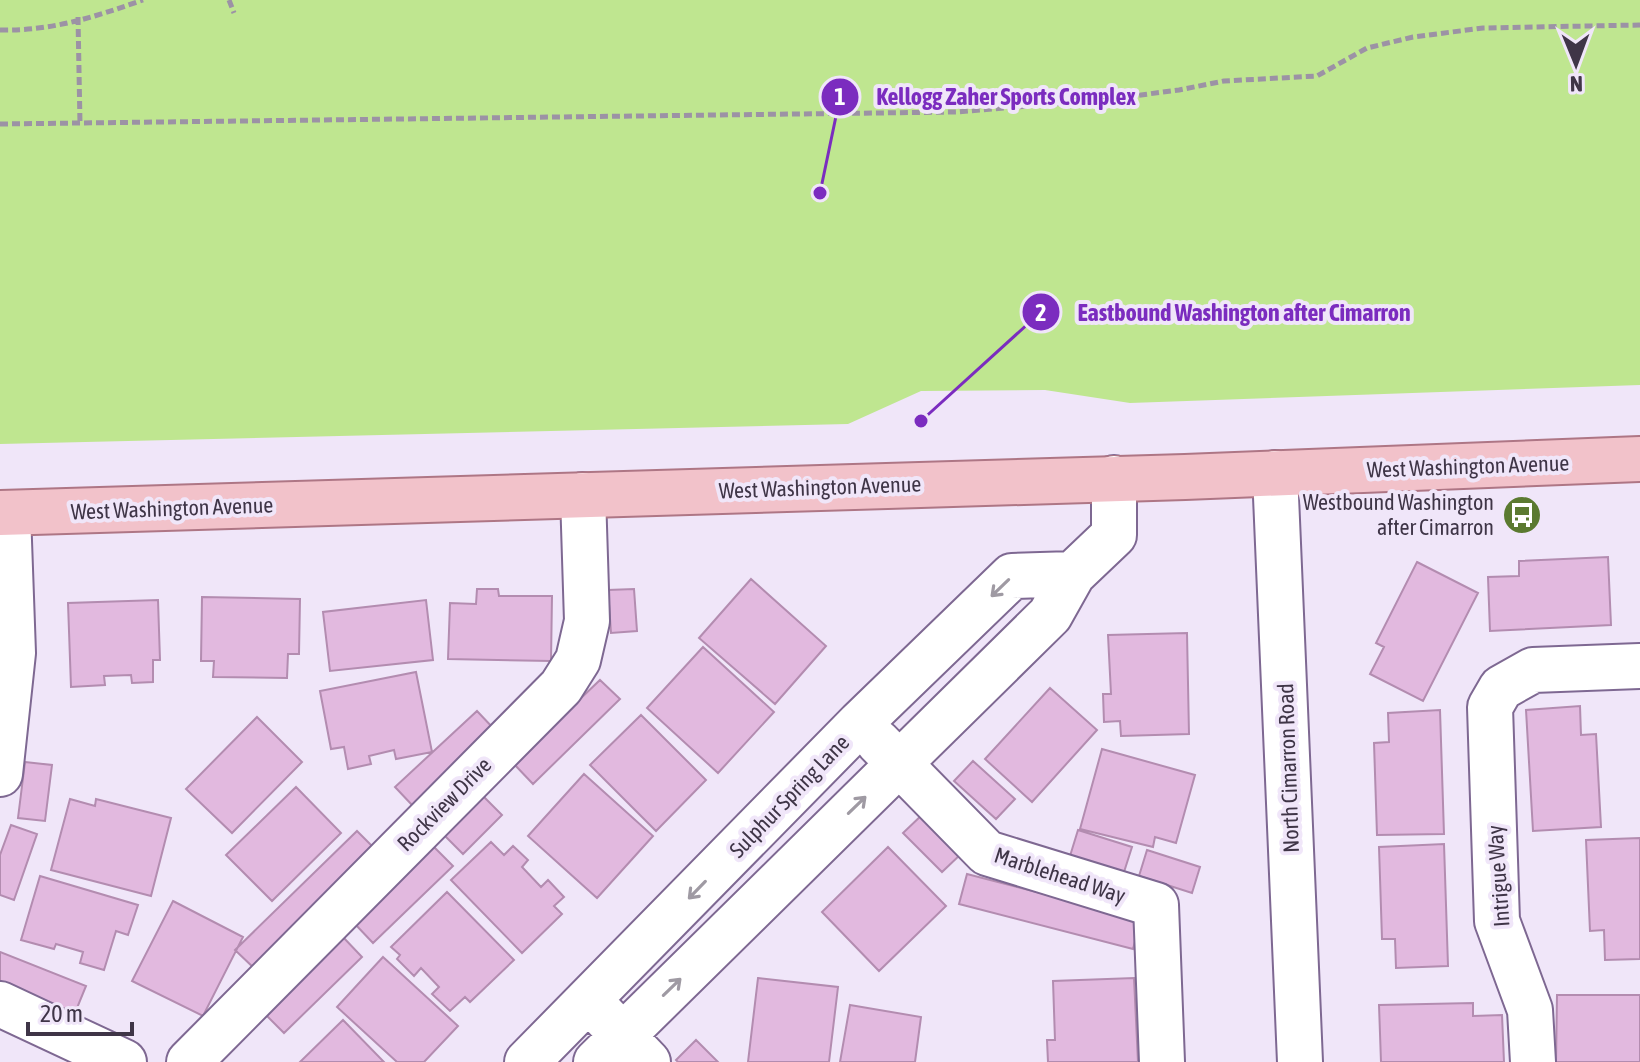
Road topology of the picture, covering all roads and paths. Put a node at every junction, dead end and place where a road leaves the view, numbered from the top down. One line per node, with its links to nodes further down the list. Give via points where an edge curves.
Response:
1 (143, 0): 4 (path)
2 (229, 0): 3 (path)
3 (234, 13)
4 (78, 20): 6 (path); 8 (path)
5 (1640, 25): 8 (path, via 1483,28 1413,37 1367,48 1317,76 1224,81 1007,109)
6 (0, 30)
7 (0, 124): 8 (path)
8 (80, 124)
9 (1640, 459): 10 (main road, West Washington Avenue)
10 (1275, 473): 11 (main road, West Washington Avenue); 26 (street, North Cimarron Road)
11 (1114, 478): 12 (main road, West Washington Avenue); 14 (street, via 1114,535)
12 (583, 495): 13 (main road, West Washington Avenue); 23 (street, Rockview Drive, via 587,621 578,660 561,687)
13 (4, 513): 18 (street, via 13,653)
14 (1073, 574): 16 (street, Sulphur Spring Lane, one-way to 16, via 1012,576); 17 (street, via 1050,615)
15 (1640, 666): 27 (street, Intrigue Way, via 1533,670 1501,688 1490,707 1497,921 1530,1010)
16 (860, 723): 17 (street, Marblehead Way); 19 (street, Sulphur Spring Lane, one-way to 19)
17 (900, 764): 21 (street, one-way to 17); 25 (street, Marblehead Way, via 987,853 1156,905)
18 (0, 774)
19 (589, 1000): 21 (street); 24 (street, Sulphur Spring Lane)
20 (0, 1004): 22 (street)
21 (622, 1053)
22 (124, 1062)
23 (189, 1062)
24 (527, 1062)
25 (1162, 1062)
26 (1300, 1062)
27 (1533, 1062)

